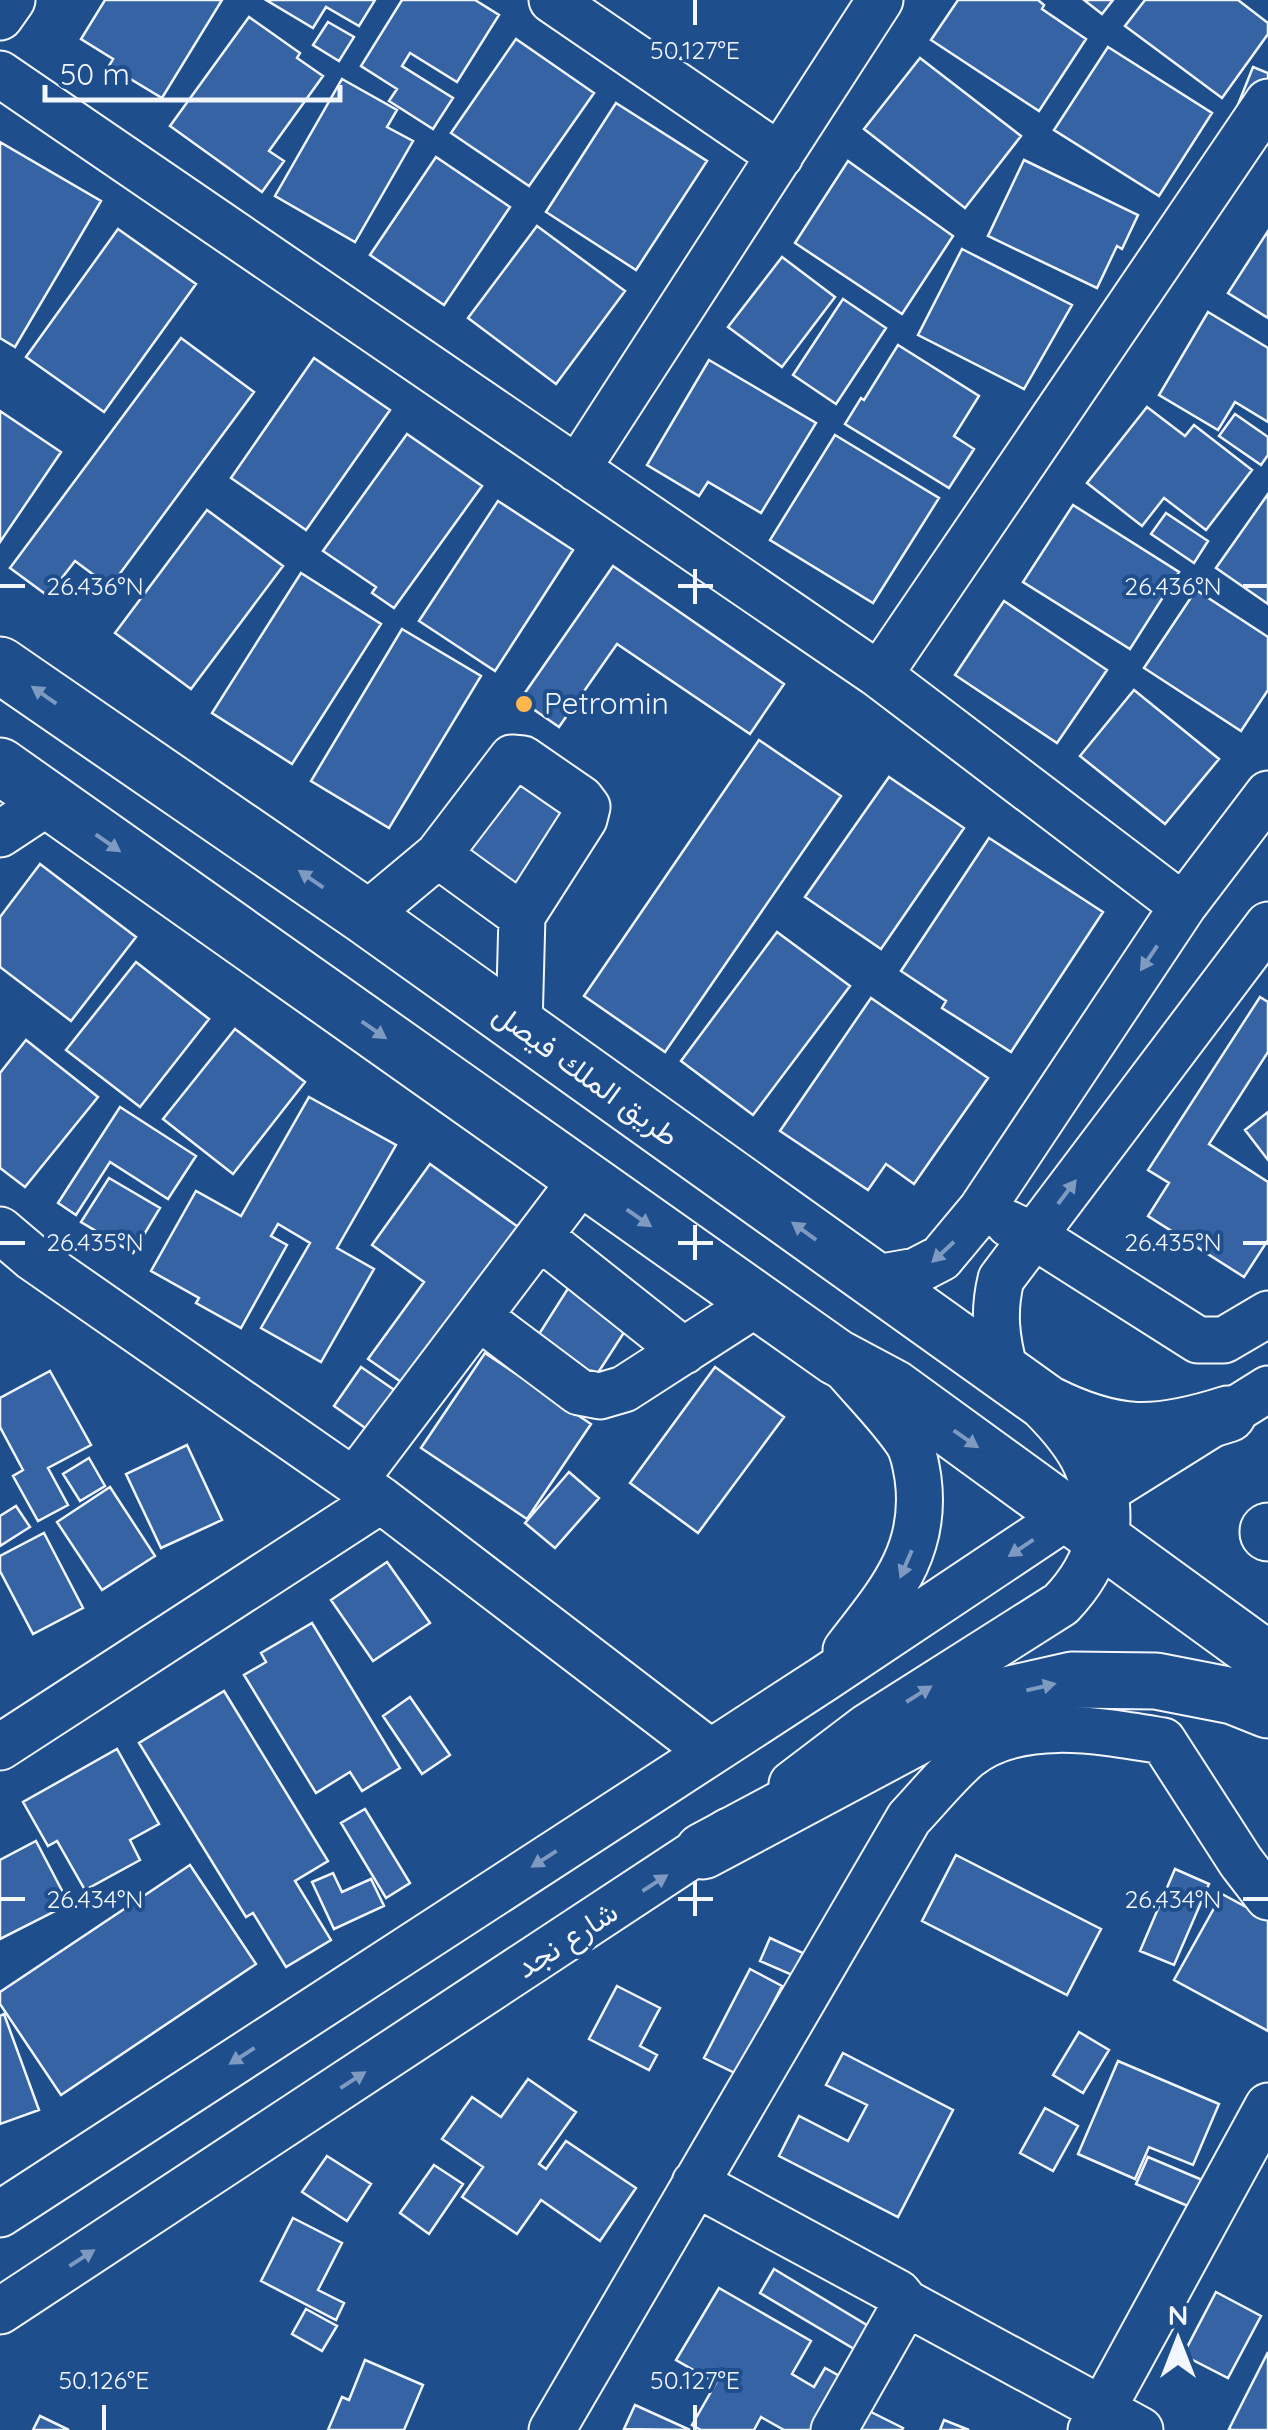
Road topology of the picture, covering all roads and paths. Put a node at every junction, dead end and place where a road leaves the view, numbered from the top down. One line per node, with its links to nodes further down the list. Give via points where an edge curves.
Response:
1 (12, 0): 4 (street)
2 (552, 0): 7 (street)
3 (880, 0): 7 (street)
4 (0, 17)
5 (0, 74): 8 (street)
6 (1268, 102): 10 (street)
7 (780, 156): 8 (street)
8 (577, 469): 10 (street)
9 (0, 665): 17 (main road, طريق الملك فيصل, one-way to 9)
10 (879, 675): 16 (street)
11 (0, 766): 13 (main road)
12 (1268, 794): 16 (street)
13 (50, 802): 14 (street); 21 (main road, one-way to 21)
14 (0, 834)
15 (438, 855): 17 (street); 18 (street); 18 (street, via 512,758 580,799 587,807 584,818)
16 (1183, 906): 22 (street, one-way to 22)
17 (365, 916): 20 (main road, طريق الملك فيصل)
18 (522, 916): 20 (street)
19 (1268, 925): 24 (street, one-way to 19)
20 (518, 1026): 26 (main road, طريق الملك فيصل, one-way to 20)
21 (583, 1178): 23 (street); 27 (main road, one-way to 27)
22 (981, 1210): 24 (street); 26 (street, one-way to 26, via 941,1258 916,1272)
23 (539, 1236): 29 (street); 30 (street)
24 (1034, 1236): 28 (street, via 1198,1340 1224,1340); 32 (street, via 1001,1279 995,1305 996,1329)
25 (11, 1256): 34 (street)
26 (871, 1279): 32 (main road, طريق الملك فيصل)
27 (759, 1302): 30 (street); 31 (main road)
28 (1268, 1314)
29 (479, 1317): 30 (street, via 580,1392 600,1396 624,1389); 34 (street)
30 (684, 1351)
31 (836, 1357): 35 (main road, one-way to 35); 37 (street, one-way to 37, via 910,1444 920,1516 899,1580)
32 (1025, 1386): 33 (main road, via 1086,1423 1114,1430 1192,1426); 35 (main road, طريق الملك فيصل, via 1093,1464)
33 (1248, 1401): 35 (street)
34 (368, 1491): 39 (street); 40 (street)
35 (1091, 1514): 36 (main road); 37 (street, one-way to 37); 41 (street, شارع نجد, one-way to 35, via 866,1727 1061,1604 1093,1562)
36 (1268, 1660)
37 (825, 1678): 40 (street)
38 (1268, 1710): 41 (main road, one-way to 38, via 988,1700 1072,1680 1156,1681)
39 (0, 1747)
40 (710, 1751): 45 (street, one-way to 45)
41 (703, 1851): 47 (street, شارع نجد, one-way to 41)
42 (1268, 1896): 44 (street, via 1163,1742 1100,1731 1023,1731 970,1754 908,1818)
43 (1268, 2106): 48 (street)
44 (695, 2183): 46 (street); 49 (street)
45 (0, 2214)
46 (906, 2303): 48 (street); 50 (street)
47 (0, 2311)
48 (1112, 2423)
49 (552, 2430)
50 (834, 2430)

